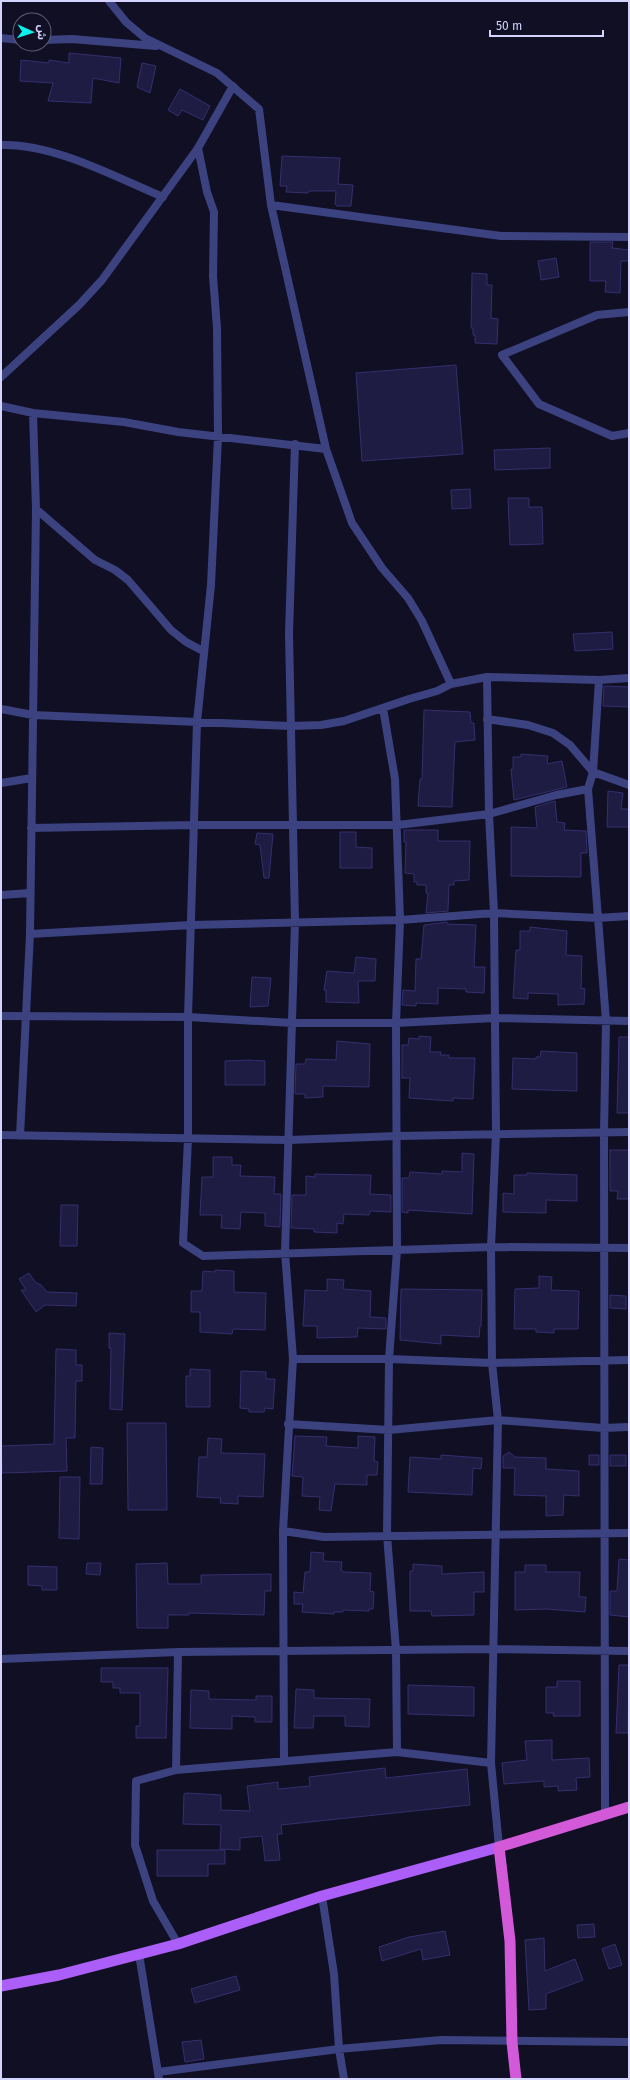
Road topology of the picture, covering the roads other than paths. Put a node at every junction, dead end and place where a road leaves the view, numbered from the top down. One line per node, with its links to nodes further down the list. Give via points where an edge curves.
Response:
1 (109, 1): 5 (street, via 140,34)
2 (1, 38): 3 (street)
3 (12, 39)
4 (52, 40): 5 (street)
5 (159, 46): 6 (street, via 217,72)
6 (234, 86): 8 (street); 10 (street, via 259,109)
7 (1, 145): 9 (street, via 34,146)
8 (198, 148): 9 (street); 17 (street, via 214,212 213,276 217,328)
9 (163, 197): 13 (street, via 102,280 79,305)
10 (272, 205): 11 (street, via 501,236); 19 (street)
11 (629, 237)
12 (629, 312): 16 (street, via 597,315 502,355 539,404 612,436)
13 (1, 377)
14 (1, 406): 15 (street)
15 (32, 413): 17 (street, via 124,422); 20 (street)
16 (629, 433)
17 (218, 437): 18 (street); 21 (street, via 211,585)
18 (295, 444): 19 (street); 31 (street, via 289,634)
19 (326, 449): 25 (street, via 352,523 382,568 408,598 422,621)
20 (36, 509): 21 (street, via 95,560 128,580 171,630); 28 (street)
21 (203, 651): 30 (street)
22 (487, 677): 24 (street); 25 (street); 29 (street)
23 (629, 678): 24 (street)
24 (599, 680): 32 (street)
25 (451, 684): 26 (street)
26 (383, 708): 31 (street, via 344,721); 40 (street, via 395,779)
27 (1, 709): 28 (street)
28 (33, 715): 30 (street); 33 (street)
29 (487, 719): 32 (street, via 528,725 553,733 570,745); 37 (street)
30 (197, 722): 31 (street); 38 (street)
31 (290, 726): 39 (street)
32 (593, 772): 35 (street); 36 (street)
33 (32, 778): 34 (street); 41 (street)
34 (1, 783)
35 (629, 785)
36 (588, 788): 37 (street); 46 (street)
37 (489, 814): 40 (street); 44 (street)
38 (193, 825): 39 (street); 41 (street); 49 (street)
39 (293, 825): 40 (street); 48 (street)
40 (398, 825): 47 (street)
41 (31, 828): 42 (street)
42 (30, 893): 43 (street); 50 (street)
43 (1, 895)
44 (494, 913): 46 (street); 47 (street); 54 (street)
45 (629, 916): 46 (street)
46 (598, 918): 55 (street)
47 (400, 920): 48 (street); 58 (street)
48 (295, 922): 49 (street); 57 (street)
49 (191, 925): 50 (street); 53 (street)
50 (30, 934): 51 (street)
51 (27, 1015): 52 (street); 53 (street); 63 (street)
52 (1, 1016)
53 (188, 1017): 57 (street); 65 (street)
54 (494, 1018): 55 (street); 58 (street); 61 (street)
55 (606, 1021): 56 (street); 59 (street)
56 (629, 1021)
57 (293, 1023): 58 (street); 66 (street)
58 (396, 1023): 64 (street)
59 (604, 1132): 60 (street); 61 (street); 69 (street)
60 (629, 1132)
61 (496, 1134): 64 (street); 67 (street)
62 (1, 1135): 63 (street)
63 (20, 1136): 65 (street)
64 (398, 1136): 66 (street); 70 (street)
65 (188, 1139): 66 (street); 71 (street, via 183,1243 203,1256)
66 (289, 1140): 71 (street)
67 (491, 1247): 69 (street); 70 (street); 76 (street)
68 (629, 1248): 69 (street)
69 (604, 1249): 74 (street)
70 (397, 1250): 71 (street); 73 (street)
71 (285, 1252): 72 (street)
72 (293, 1359): 73 (street); 78 (street)
73 (389, 1359): 76 (street); 81 (street)
74 (604, 1360): 75 (street); 76 (street); 80 (street)
75 (629, 1360)
76 (492, 1363): 77 (street)
77 (498, 1420): 80 (street); 81 (street); 86 (street)
78 (288, 1424): 81 (street); 82 (street)
79 (629, 1427): 80 (street)
80 (604, 1428): 83 (street)
81 (389, 1430): 85 (street)
82 (283, 1531): 85 (street, via 324,1536); 92 (street)
83 (604, 1533): 84 (street); 86 (street); 89 (street)
84 (629, 1533)
85 (387, 1535): 86 (street); 88 (street)
86 (494, 1536): 87 (street)
87 (493, 1649): 88 (street); 89 (street); 96 (street)
88 (396, 1650): 92 (street); 94 (street)
89 (605, 1651): 90 (street); 99 (street)
90 (629, 1651)
91 (178, 1652): 92 (street); 93 (street); 97 (street)
92 (282, 1652): 95 (street)
93 (1, 1659)
94 (397, 1752): 95 (street); 96 (street)
95 (284, 1761): 97 (street)
96 (491, 1763): 100 (street)
97 (176, 1770): 102 (street, via 136,1781 135,1844 153,1901)
98 (629, 1807): 99 (highway)
99 (605, 1814): 100 (highway)
100 (499, 1847): 101 (main road); 105 (highway, via 510,1941)
101 (322, 1896): 102 (main road); 107 (street, via 334,1974)
102 (178, 1944): 103 (main road)
103 (139, 1954): 104 (main road, via 59,1975); 108 (street)
104 (1, 1986)
105 (512, 2042): 106 (street); 107 (street, via 442,2040); 110 (highway)
106 (629, 2042)
107 (339, 2048): 108 (street); 109 (street)
108 (158, 2076)
109 (344, 2079)
110 (516, 2079)

